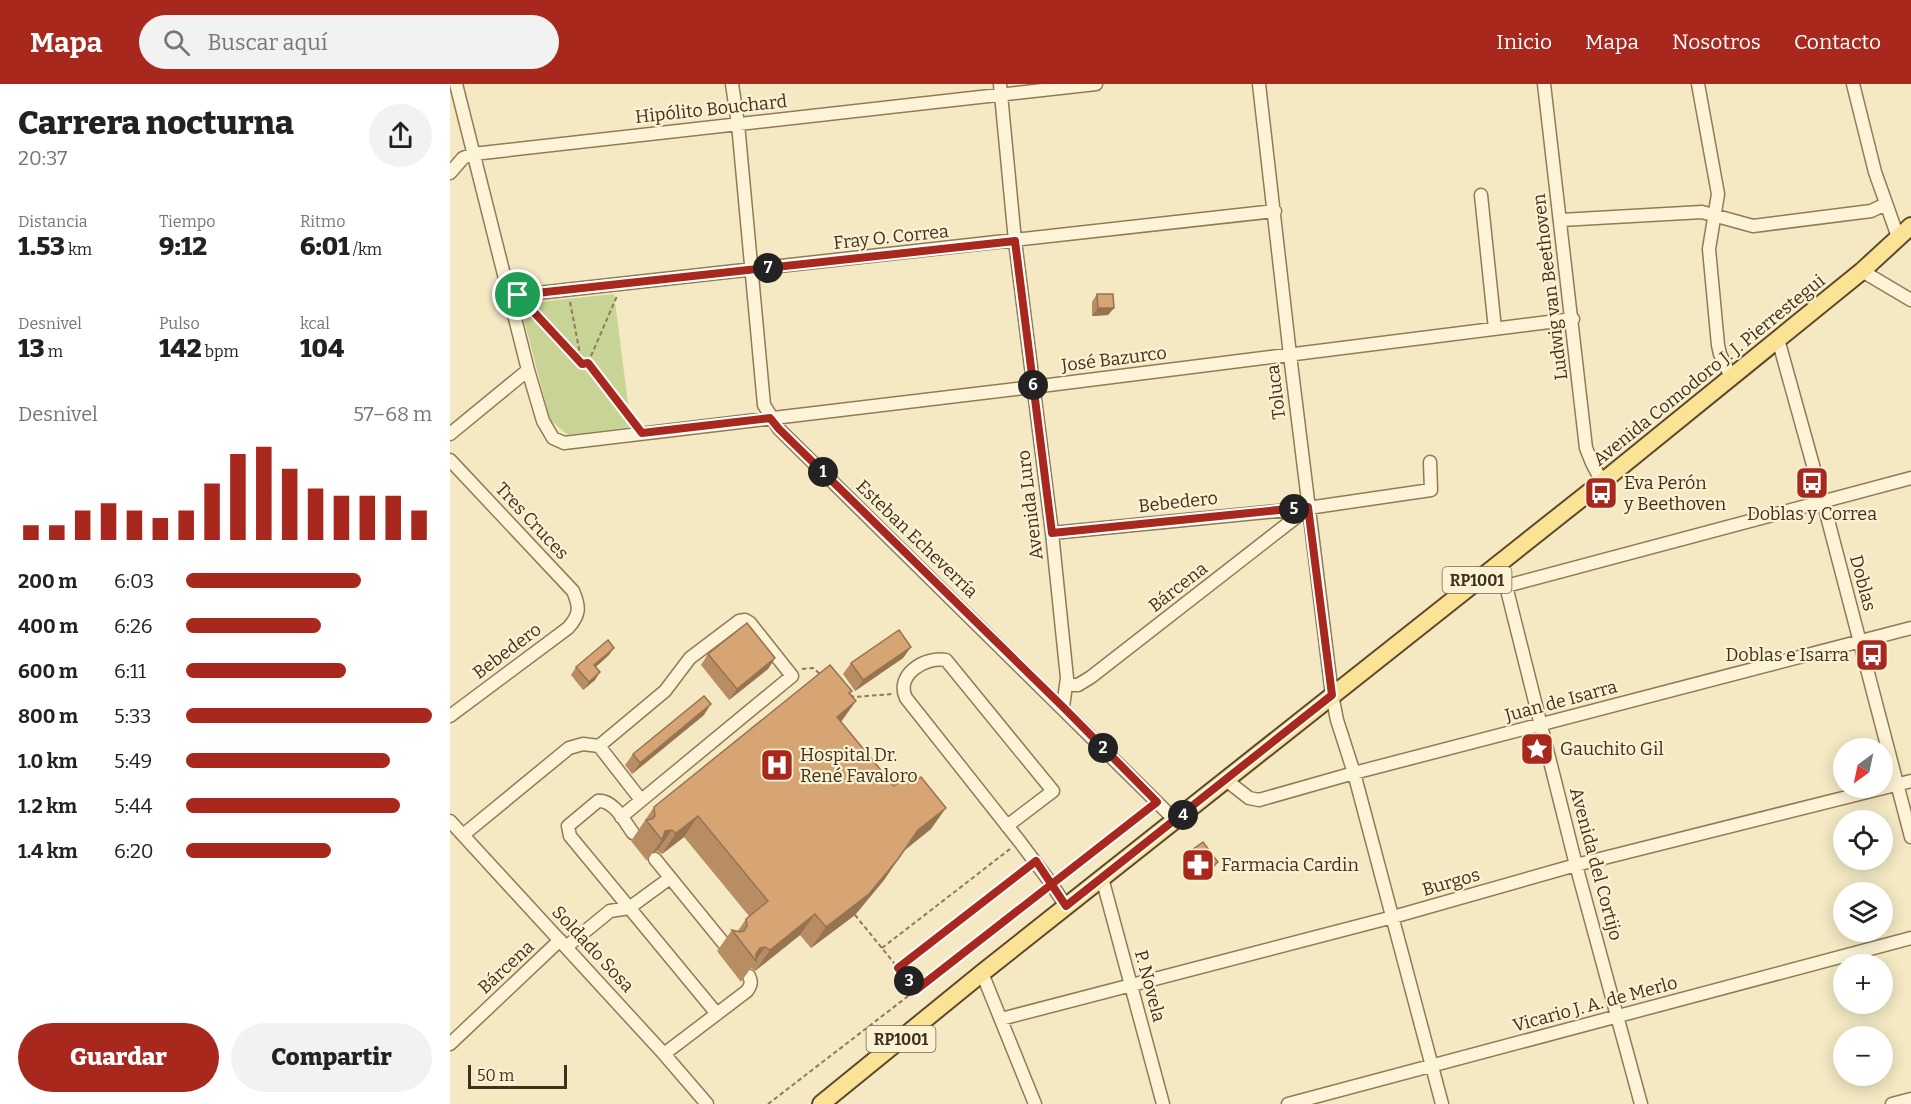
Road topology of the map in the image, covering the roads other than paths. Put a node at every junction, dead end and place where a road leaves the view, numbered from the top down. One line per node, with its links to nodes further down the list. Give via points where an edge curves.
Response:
1 (456, 84): 10 (street)
2 (732, 84): 9 (street, Esteban Echeverría)
3 (1096, 84): 8 (street, Hipólito Bouchard)
4 (1259, 84): 14 (street, Toluca)
5 (1544, 84): 17 (street, Ludwig van Beethoven)
6 (1698, 84): 16 (street, via 1718,194)
7 (1853, 84): 13 (street)
8 (1001, 89): 9 (street, Hipólito Bouchard); 20 (street, Avenida Luro)
9 (738, 124): 10 (street, Hipólito Bouchard); 21 (street, Esteban Echeverría)
10 (473, 154): 11 (street); 23 (street)
11 (450, 173)
12 (1480, 195): 26 (street)
13 (1886, 204): 16 (street, via 1871,211 1753,226); 19 (street)
14 (1275, 211): 20 (street, Fray O. Correa); 28 (street, Toluca)
15 (1911, 212): 19 (main road, RP1001)
16 (1714, 214): 17 (street); 30 (street, via 1709,249 1718,345)
17 (1561, 220): 25 (street, Ludwig van Beethoven)
18 (1911, 226): 19 (main road, RP1001)
19 (1898, 237): 22 (main road, Avenida Comodoro J. J. Pierrestegui / RP1001)
20 (1015, 241): 21 (street, Fray O. Correa); 31 (street, Avenida Luro)
21 (752, 270): 23 (street, Fray O. Correa); 32 (street, Esteban Echeverría, via 764,405)
22 (1862, 271): 24 (street); 27 (main road, Avenida Comodoro J. J. Pierrestegui / RP1001)
23 (514, 296): 29 (street)
24 (1911, 300)
25 (1573, 319): 26 (street, José Bazurco); 37 (street, Ludwig van Beethoven, via 1586,448)
26 (1495, 329): 28 (street, José Bazurco)
27 (1778, 339): 30 (main road, Avenida Comodoro J. J. Pierrestegui / RP1001); 38 (street, Doblas)
28 (1290, 356): 31 (street, José Bazurco); 39 (street, Toluca)
29 (528, 370): 32 (street, José Bazurco, via 543,421 553,438 564,443); 33 (street)
30 (1731, 377): 37 (main road, Avenida Comodoro J. J. Pierrestegui / RP1001)
31 (1034, 387): 32 (street, José Bazurco); 40 (street, Avenida Luro)
32 (770, 418): 48 (street, Esteban Echeverría)
33 (450, 434)
34 (450, 460): 43 (street, Tres Cruces, via 573,591)
35 (1430, 462): 39 (street, Bebedero, via 1431,490)
36 (1911, 478): 38 (street)
37 (1602, 482): 41 (main road, Avenida Comodoro J. J. Pierrestegui / RP1001)
38 (1823, 501): 42 (street); 45 (street, Doblas)
39 (1308, 507): 40 (street, Bebedero); 46 (street, Bárcena, via 1091,677 1078,685); 47 (street, Toluca)
40 (1052, 533): 46 (street, Avenida Luro)
41 (1494, 566): 42 (street, Avenida del Cortijo); 47 (main road, Avenida Comodoro J. J. Pierrestegui / RP1001)
42 (1506, 586): 50 (street, Avenida del Cortijo)
43 (579, 611): 49 (street, Bebedero, via 568,628)
44 (1911, 628): 45 (street, Juan de Isarra)
45 (1859, 641): 50 (street, Juan de Isarra); 55 (street, Doblas)
46 (1066, 685): 48 (street, Avenida Luro)
47 (1332, 695): 52 (street, Toluca); 53 (main road, Avenida Comodoro J. J. Pierrestegui / RP1001)
48 (1063, 707): 59 (street, Esteban Echeverría)
49 (450, 716)
50 (1542, 724): 52 (street, Juan de Isarra); 65 (street, Avenida del Cortijo)
51 (600, 746): 56 (street); 56 (street, via 665,691 690,658 739,621 750,623 792,676); 62 (street, via 583,744 568,748)
52 (1354, 773): 53 (street, Juan de Isarra, via 1259,800 1249,798); 70 (street, Toluca)
53 (1226, 780): 59 (main road, Avenida Comodoro J. J. Pierrestegui / RP1001)
54 (1911, 781): 55 (street, Burgos)
55 (1898, 784): 63 (street, Doblas); 65 (street, Burgos)
56 (641, 800): 57 (street)
57 (621, 817): 61 (street); 69 (street, via 609,803 598,801 568,826 568,832)
58 (450, 821): 62 (street, Soldado Sosa)
59 (1176, 821): 67 (main road, RP1001)
60 (1007, 826): 60 (street, via 904,693 905,680 927,661 946,660 1053,791); 68 (street)
61 (633, 833)
62 (463, 835): 72 (street, Soldado Sosa)
63 (1911, 837)
64 (655, 860): 66 (street)
65 (1576, 865): 70 (street, Burgos); 78 (street, Avenida del Cortijo)
66 (670, 878): 69 (street, Bárcena); 73 (street)
67 (1102, 878): 68 (main road, RP1001); 76 (street, P. Novela)
68 (1066, 906): 74 (main road, RP1001)
69 (629, 908): 72 (street, Bárcena, via 610,911); 77 (street)
70 (1393, 917): 76 (street, Burgos); 82 (street, Toluca)
71 (1911, 938): 78 (street, Vicario J. A. de Merlo)
72 (563, 944): 80 (street, Bárcena); 81 (street, Soldado Sosa)
73 (725, 945)
74 (982, 973): 79 (street); 85 (main road, RP1001)
75 (749, 976): 77 (street, via 747,991)
76 (1131, 986): 79 (street, Burgos); 87 (street, P. Novela)
77 (717, 1014): 81 (street)
78 (1619, 1016): 82 (street, Vicario J. A. de Merlo); 90 (street, Avenida del Cortijo)
79 (1001, 1019): 86 (street)
80 (450, 1044)
81 (664, 1054): 84 (street, Soldado Sosa)
82 (1432, 1066): 88 (street, Vicario J. A. de Merlo); 89 (street, Toluca)
83 (1911, 1099): 91 (street)
84 (707, 1104)
85 (821, 1104)
86 (1035, 1104)
87 (1163, 1104)
88 (1288, 1104)
89 (1442, 1104)
90 (1641, 1104)
91 (1892, 1104)

